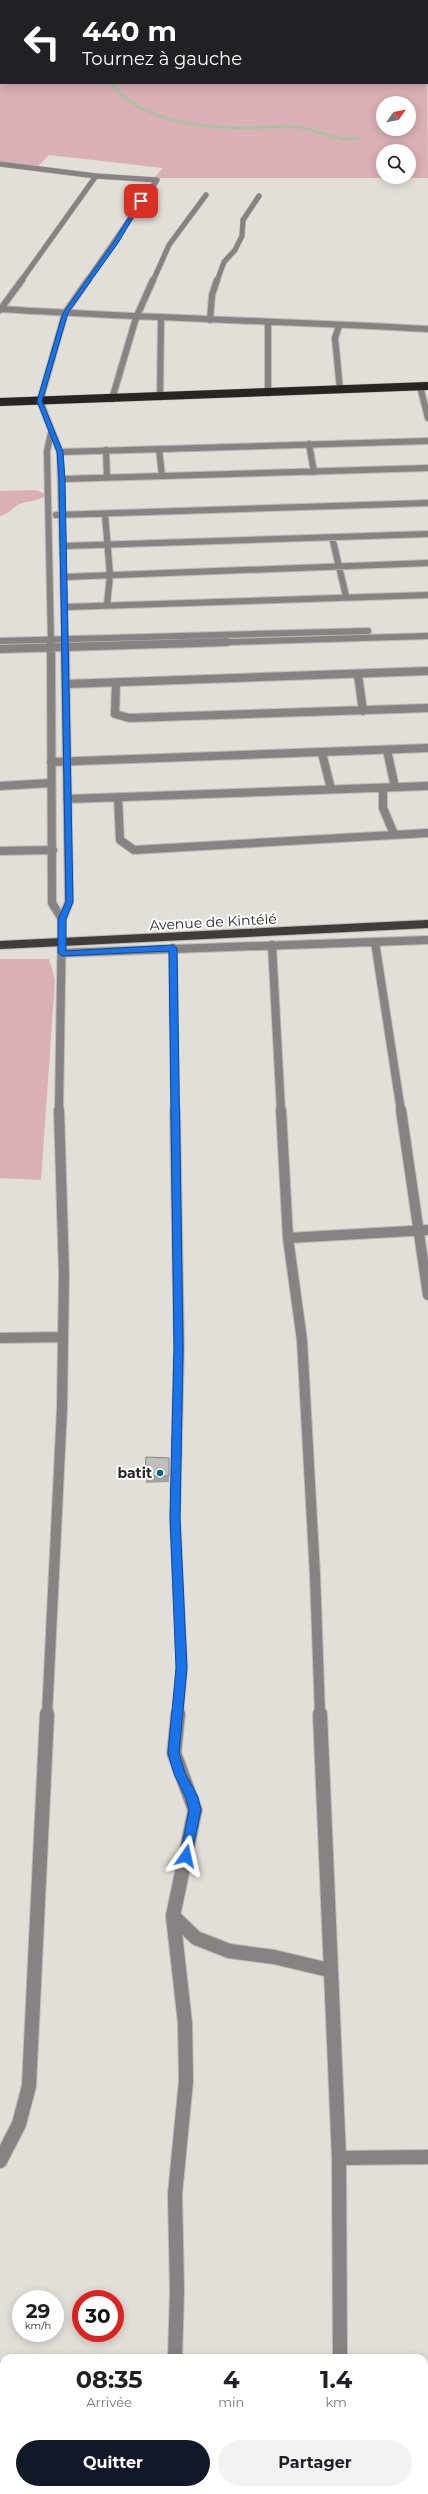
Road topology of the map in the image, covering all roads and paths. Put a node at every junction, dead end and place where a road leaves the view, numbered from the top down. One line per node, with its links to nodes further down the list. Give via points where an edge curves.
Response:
1 (0, 164): 2 (street)
2 (96, 176): 5 (street); 6 (street, via 157,180)
3 (206, 195): 7 (street, via 169,244)
4 (259, 196): 9 (street, via 243,220 242,236 235,250 224,262 212,295)
5 (0, 309): 6 (street)
6 (65, 313): 7 (street); 19 (street)
7 (136, 318): 8 (street); 18 (street)
8 (161, 319): 9 (street); 17 (street)
9 (210, 320): 10 (street)
10 (268, 322): 11 (street); 16 (street)
11 (339, 326): 12 (street); 15 (street, via 335,338)
12 (428, 329)
13 (420, 386): 14 (highway); 15 (highway); 21 (street)
14 (428, 386)
15 (340, 390): 16 (highway)
16 (268, 393): 17 (highway)
17 (160, 397): 18 (highway)
18 (112, 399): 19 (highway)
19 (40, 401): 20 (highway); 22 (street)
20 (0, 402)
21 (428, 418)
22 (51, 433): 27 (street); 35 (street, via 47,451)
23 (428, 441): 24 (street)
24 (309, 444): 25 (street); 29 (street)
25 (159, 449): 26 (street); 30 (street)
26 (106, 450): 27 (street); 31 (street)
27 (60, 452): 32 (street)
28 (428, 468): 29 (street)
29 (314, 472): 30 (street)
30 (162, 476): 31 (street)
31 (107, 478): 32 (street)
32 (62, 479): 36 (street)
33 (428, 503): 34 (street)
34 (105, 514): 36 (street); 39 (street)
35 (48, 515): 36 (street); 53 (street)
36 (63, 515): 40 (street)
37 (428, 534): 38 (street)
38 (332, 537): 39 (street); 42 (street)
39 (107, 544): 40 (street); 43 (street)
40 (64, 546): 44 (street)
41 (428, 563): 42 (street)
42 (340, 566): 43 (street); 46 (street)
43 (110, 575): 44 (street); 47 (street)
44 (64, 577): 48 (street)
45 (428, 595): 46 (street)
46 (346, 596): 47 (street)
47 (107, 605): 48 (street)
48 (66, 607): 52 (street)
49 (428, 629): 52 (street)
50 (428, 636): 52 (street)
51 (0, 641): 53 (street)
52 (67, 643): 53 (street); 58 (street)
53 (50, 644): 54 (street); 65 (street)
54 (0, 649)
55 (428, 671): 56 (street)
56 (358, 675): 57 (street); 60 (street)
57 (116, 683): 58 (street); 60 (street, via 115,714 129,718)
58 (67, 684): 64 (street)
59 (428, 708): 60 (street)
60 (363, 711)
61 (428, 748): 62 (street)
62 (387, 750): 63 (street); 69 (street)
63 (322, 753): 64 (street); 71 (street)
64 (67, 761): 65 (street); 73 (street)
65 (51, 762): 66 (street)
66 (51, 783): 67 (street); 76 (street)
67 (0, 786)
68 (428, 786): 69 (street)
69 (395, 787): 70 (street)
70 (383, 788): 71 (street); 75 (street, via 383,808)
71 (331, 789): 72 (street)
72 (118, 797): 73 (street); 75 (street, via 120,840 134,850)
73 (67, 799): 78 (street, via 69,902)
74 (428, 833): 75 (street)
75 (394, 834)
76 (53, 850): 77 (street); 78 (street, via 52,903)
77 (0, 851)
78 (62, 919): 82 (street)
79 (428, 924): 82 (main road, Avenue de Kintélé)
80 (428, 940): 81 (street)
81 (375, 942): 84 (street); 87 (street)
82 (62, 943): 83 (main road, Avenue de Kintélé); 86 (street)
83 (0, 945)
84 (272, 945): 85 (street); 88 (street)
85 (173, 948): 86 (street); 92 (street, via 179,1347 175,1518 182,1668 174,1753 195,1810)
86 (62, 953): 90 (street, via 58,1141 64,1274)
87 (424, 1231): 88 (street); 89 (street)
88 (288, 1238): 93 (street, via 303,1355 315,1575)
89 (428, 1295)
90 (62, 1337): 91 (street); 96 (street, via 60,1449 29,2086 19,2124)
91 (0, 1338)
92 (173, 1916): 93 (street, via 196,1938 229,1951 274,1957); 97 (street, via 185,2023 186,2081 175,2194)
93 (329, 1970): 95 (street)
94 (428, 2157): 95 (street)
95 (339, 2158): 98 (street)
96 (0, 2161)
97 (176, 2354)
98 (340, 2354)

